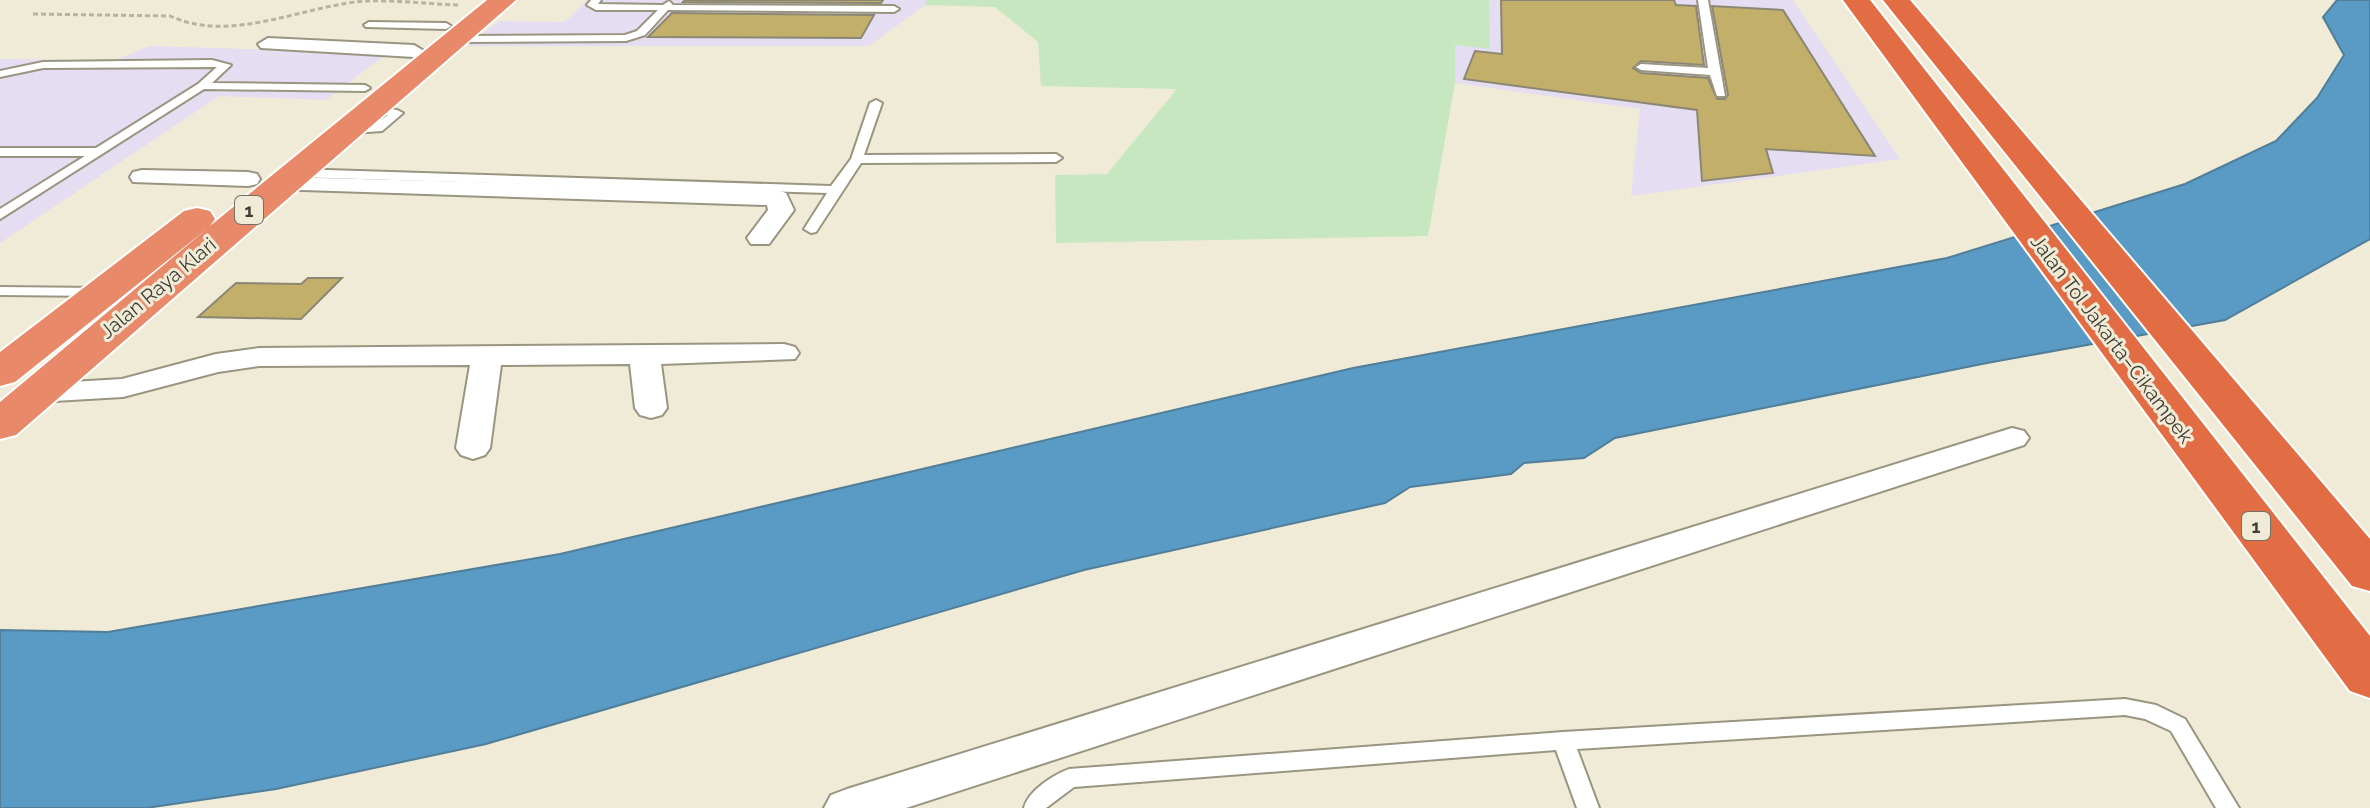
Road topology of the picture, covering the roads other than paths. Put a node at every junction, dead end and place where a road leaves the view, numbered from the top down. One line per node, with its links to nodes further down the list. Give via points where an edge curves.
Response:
1 (596, 0): 6 (lane, via 596,7)
2 (1703, 0): 14 (lane)
3 (1847, 0): 10 (highway)
4 (1856, 0): 10 (highway, Jalan Tol Jakarta–Cikampek / 1)
5 (1896, 0): 42 (highway)
6 (669, 4): 7 (lane); 8 (lane, via 641,33 626,38)
7 (894, 9)
8 (471, 14): 9 (lane); 12 (highway, Jalan Raya Klari / 1); 18 (highway, Jalan Raya Klari / 1)
9 (369, 25)
10 (1889, 43): 43 (highway, Jalan Tol Jakarta–Cikampek / 1)
11 (268, 44): 12 (street)
12 (414, 51): 18 (highway, Jalan Raya Klari / 1)
13 (1641, 67): 14 (lane)
14 (1714, 72): 17 (lane)
15 (0, 74): 16 (lane, via 43,65 226,65)
16 (202, 86): 18 (lane); 21 (lane)
17 (1721, 94)
18 (367, 98): 25 (highway, Jalan Raya Klari / 1); 25 (highway, Jalan Raya Klari / 1, via 342,132)
19 (876, 103): 23 (lane)
20 (0, 152): 21 (lane)
21 (97, 152): 27 (lane)
22 (1056, 158): 23 (lane)
23 (857, 159): 26 (lane)
24 (142, 177): 25 (street)
25 (274, 179): 26 (lane); 29 (street, via 777,198 781,210); 31 (highway, Jalan Raya Klari / 1); 37 (highway, Jalan Raya Klari / 1)
26 (835, 190): 28 (lane)
27 (0, 215)
28 (811, 229)
29 (760, 238)
30 (0, 291): 31 (lane)
31 (101, 292): 32 (highway, Jalan Raya Klari / 1)
32 (14, 350): 36 (highway, Jalan Raya Klari / 1)
33 (784, 353): 35 (street)
34 (487, 355): 35 (street); 37 (street, via 259,357 123,388); 41 (street)
35 (644, 355): 38 (street)
36 (0, 373)
37 (37, 393): 39 (highway, Jalan Raya Klari / 1)
38 (651, 408)
39 (0, 425)
40 (2012, 438): 45 (street)
41 (473, 448)
42 (2370, 573)
43 (2370, 676)
44 (1563, 741): 46 (lane, via 1069,778); 47 (lane); 48 (lane, via 2125,707 2178,725)
45 (847, 808)
46 (1035, 808)
47 (1588, 808)
48 (2228, 808)

